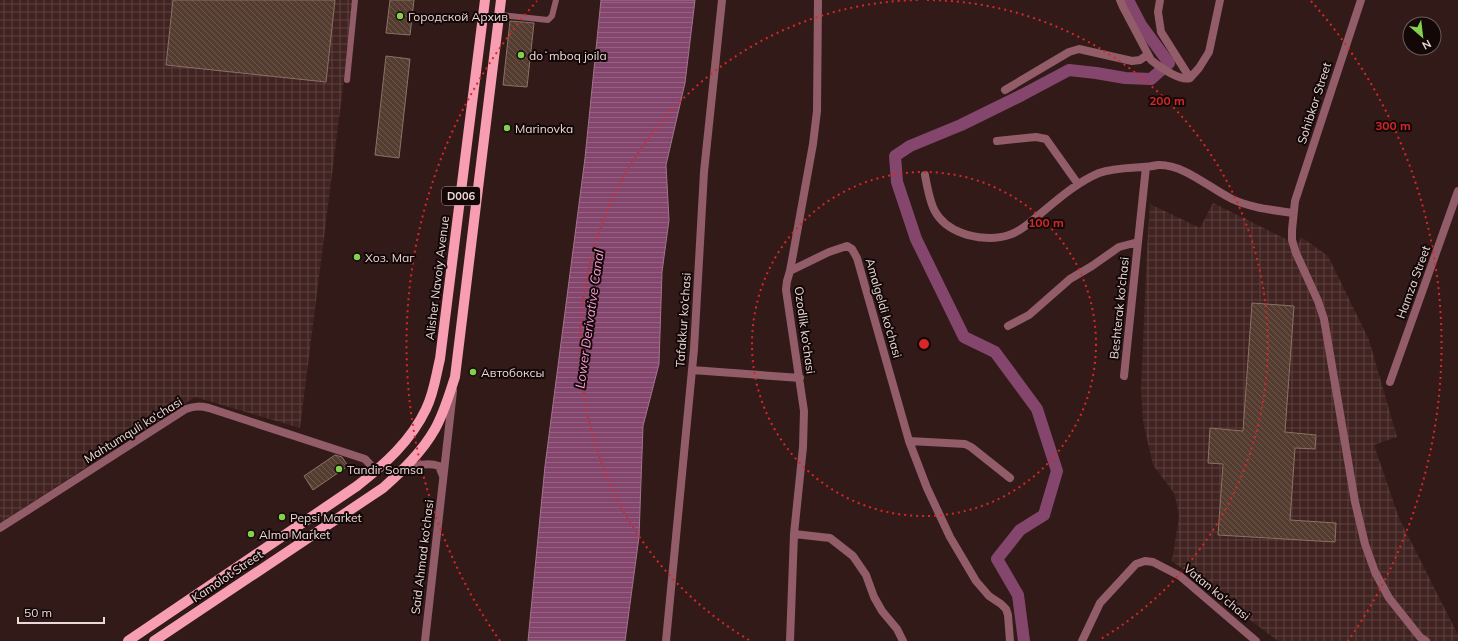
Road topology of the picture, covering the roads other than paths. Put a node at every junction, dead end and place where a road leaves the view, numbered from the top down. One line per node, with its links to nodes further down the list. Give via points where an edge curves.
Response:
1 (355, 0): 14 (lane)
2 (485, 0): 30 (main road, Alisher Navoiy Avenue / D006, via 440,359)
3 (501, 0): 11 (main road, D006)
4 (556, 0): 11 (lane, via 552,16 548,20)
5 (722, 0): 25 (street, Tafakkur ko‘chasi, via 704,172)
6 (818, 0): 23 (street, Ozodlik ko‘chasi, via 817,111)
7 (1120, 0): 12 (street)
8 (1160, 0): 13 (street, via 1158,12 1161,32)
9 (1220, 0): 13 (street, via 1209,52 1200,68)
10 (1361, 0): 21 (street, Sohibkor Street)
11 (500, 15): 27 (main road, D006)
12 (1147, 55): 13 (street, via 1157,65 1180,78); 15 (street, via 1140,60 1132,61 1079,49 1068,52)
13 (1190, 78)
14 (346, 80)
15 (1005, 90)
16 (997, 141): 19 (street, via 1036,137 1046,139)
17 (1146, 167): 19 (street, via 1118,168); 21 (street, via 1158,165 1181,169 1233,199 1256,207); 22 (street, Beshterak ko‘chasi)
18 (925, 176): 19 (street, via 929,200 937,216 951,228 982,237 1010,235)
19 (1078, 184)
20 (1458, 190): 29 (street, Hamza Street)
21 (1293, 213): 47 (street, Sohibkor Street, via 1292,240 1324,319 1355,502 1365,544 1375,572 1390,598 1420,637)
22 (1138, 242): 24 (street, Beshterak ko‘chasi, via 1119,247 1070,279 1029,315); 26 (street, Beshterak ko‘chasi)
23 (790, 271): 28 (street, Ozodlik ko‘chasi, via 786,280 786,290); 31 (street, Amalgeldi ko‘chasi, via 829,252 846,246 852,248)
24 (1008, 326)
25 (692, 370): 28 (street); 41 (street, Tafakkur ko‘chasi)
26 (1124, 376)
27 (455, 377): 33 (main road, Kamolot Street / D006, via 446,406 434,430); 34 (street, Said Ahmad ko‘chasi)
28 (800, 378): 37 (street, Ozodlik ko‘chasi, via 804,411 803,447)
29 (1390, 382)
30 (433, 391): 32 (main road, Kamolot Street / D006, via 418,424 403,444)
31 (909, 441): 35 (street, via 965,444); 44 (street, Amalgeldi ko‘chasi, via 929,494 962,558 981,588 1006,609)
32 (376, 471): 36 (street, Mahtumquli ko‘chasi, via 365,459 209,408 193,406); 38 (main road, Kamolot Street / D006)
33 (400, 472): 34 (street, via 415,465 430,463 439,466); 39 (main road, Kamolot Street / D006, via 383,488)
34 (444, 476): 40 (street, Said Ahmad ko‘chasi)
35 (1010, 478)
36 (0, 528)
37 (794, 534): 42 (street, Ozodlik ko‘chasi); 43 (street, via 830,538 853,556 866,575 882,611)
38 (128, 641)
39 (154, 641)
40 (425, 641)
41 (666, 641)
42 (790, 641)
43 (903, 641)
44 (1010, 641)
45 (1082, 641): 46 (street, Vatan ko'chasi, via 1100,604 1136,564 1145,561 1153,562 1180,576)
46 (1256, 641)
47 (1426, 641)

